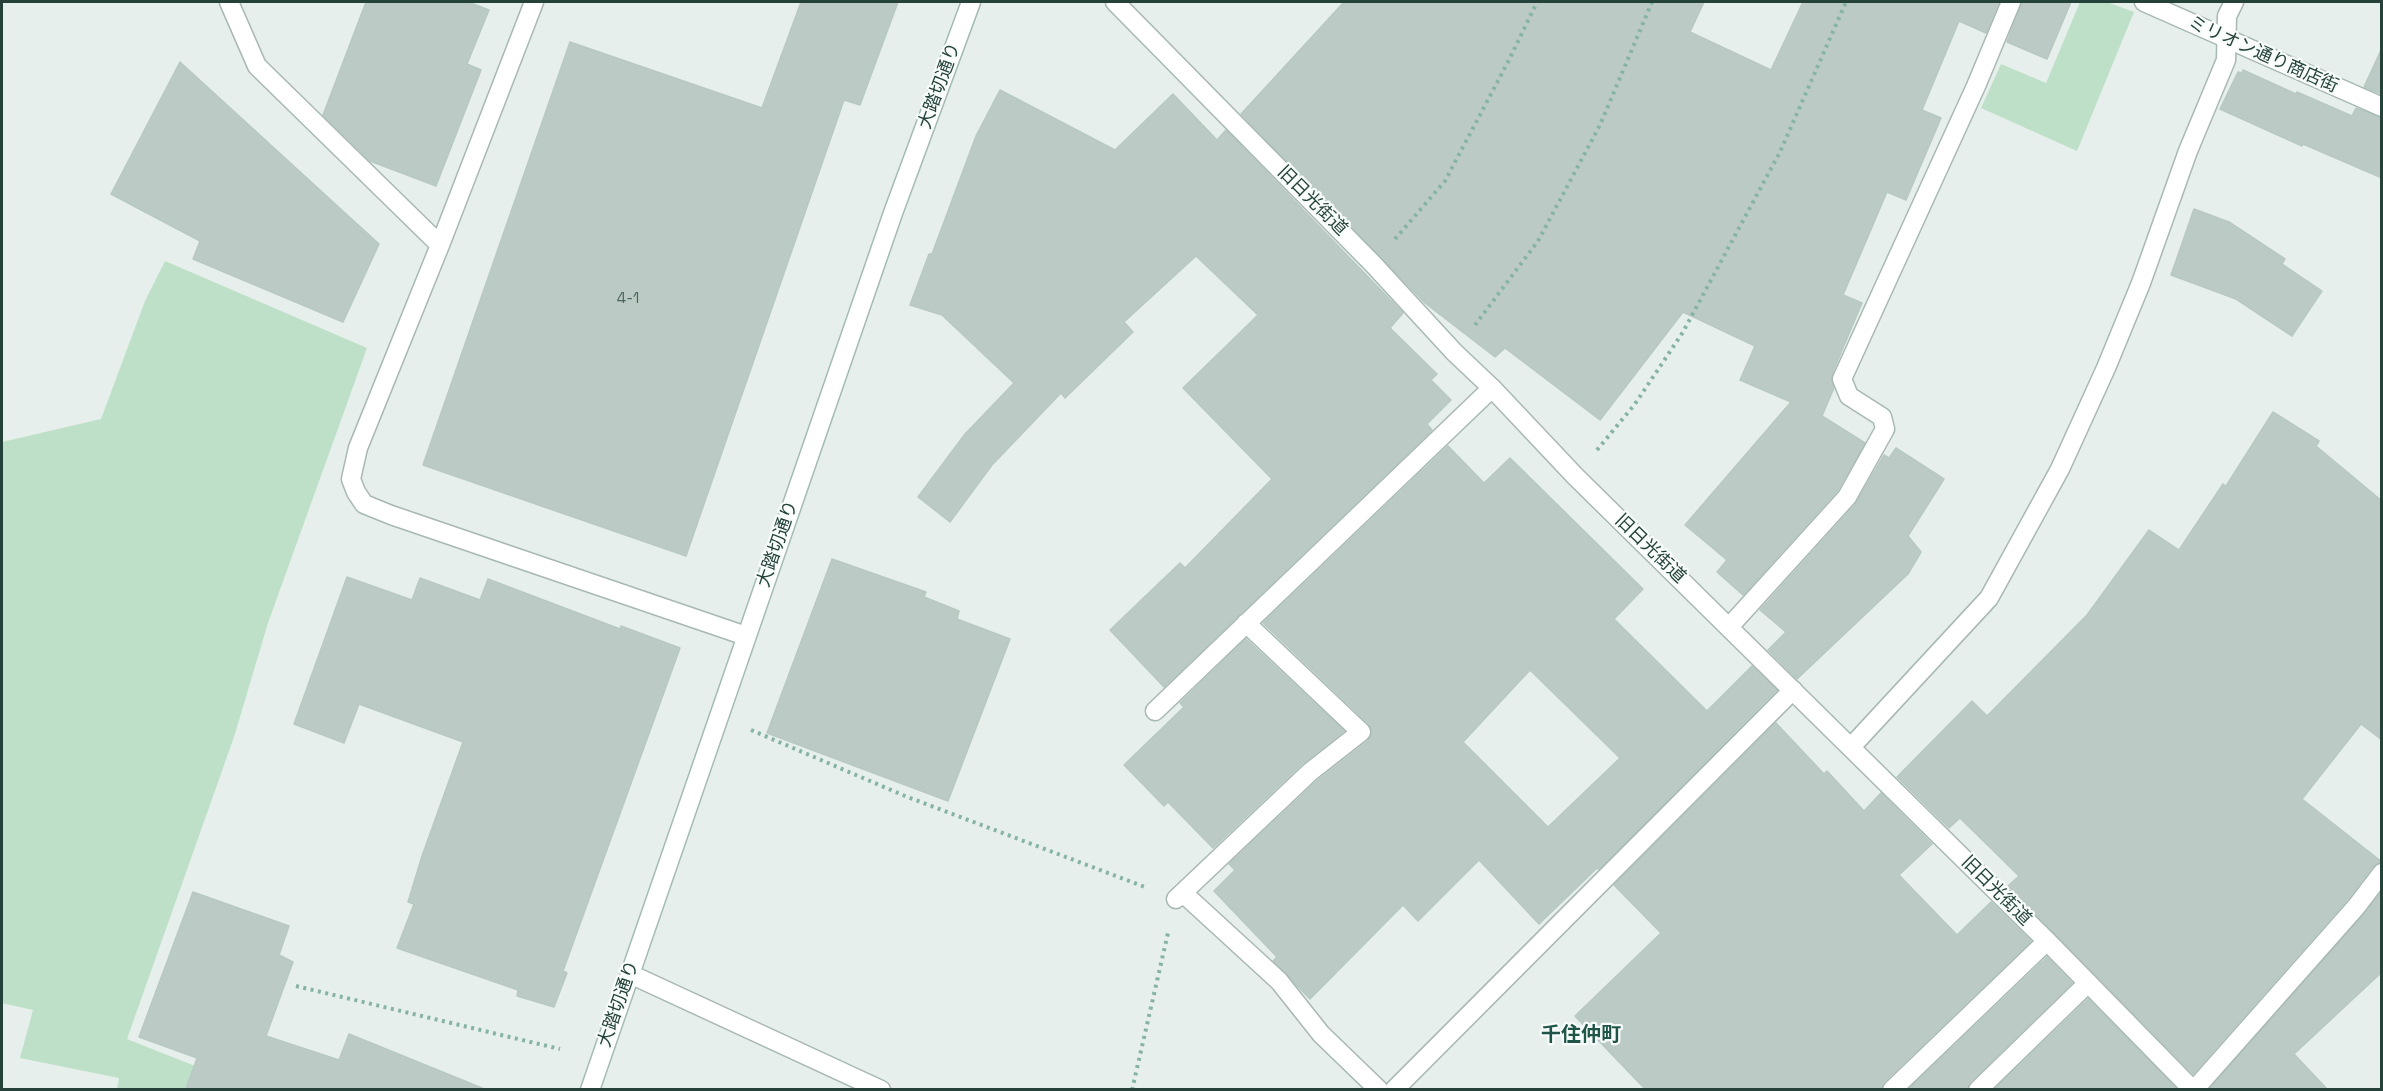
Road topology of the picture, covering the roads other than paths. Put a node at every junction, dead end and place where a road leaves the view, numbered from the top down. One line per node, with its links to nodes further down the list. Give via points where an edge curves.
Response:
1 (229, 2): 10 (street, via 256,66)
2 (534, 2): 10 (street)
3 (971, 2): 14 (street, 大踏切通り)
4 (1115, 2): 11 (street, 旧日光街道)
5 (2011, 2): 13 (street, via 1842,378 1849,396 1882,417 1885,429 1847,497)
6 (2144, 2): 8 (street, ミリオン通り商店街)
7 (2234, 2): 8 (street, via 2227,16)
8 (2227, 39): 9 (street, ミリオン通り商店街); 17 (street, via 2226,60 2188,151 2141,283 2060,469 1989,598)
9 (2382, 107)
10 (440, 245): 14 (street, via 358,448 351,479 364,504)
11 (1492, 388): 12 (street); 13 (street, 旧日光街道, via 1575,476)
12 (1246, 623): 16 (street); 24 (street, via 1361,732 1310,772 1180,896 1279,981 1321,1034)
13 (1730, 627): 15 (street, 旧日光街道)
14 (746, 636): 20 (street, 大踏切通り)
15 (1793, 690): 17 (street, 旧日光街道); 25 (street)
16 (1155, 711)
17 (1851, 747): 19 (street, 旧日光街道)
18 (2382, 873): 28 (street)
19 (2047, 941): 21 (street, 旧日光街道); 26 (street)
20 (630, 974): 22 (street, 大踏切通り); 23 (street)
21 (2088, 983): 27 (street); 28 (street, 旧日光街道)
22 (590, 1089)
23 (881, 1089)
24 (1379, 1089)
25 (1394, 1089)
26 (1892, 1089)
27 (1978, 1089)
28 (2193, 1089)

